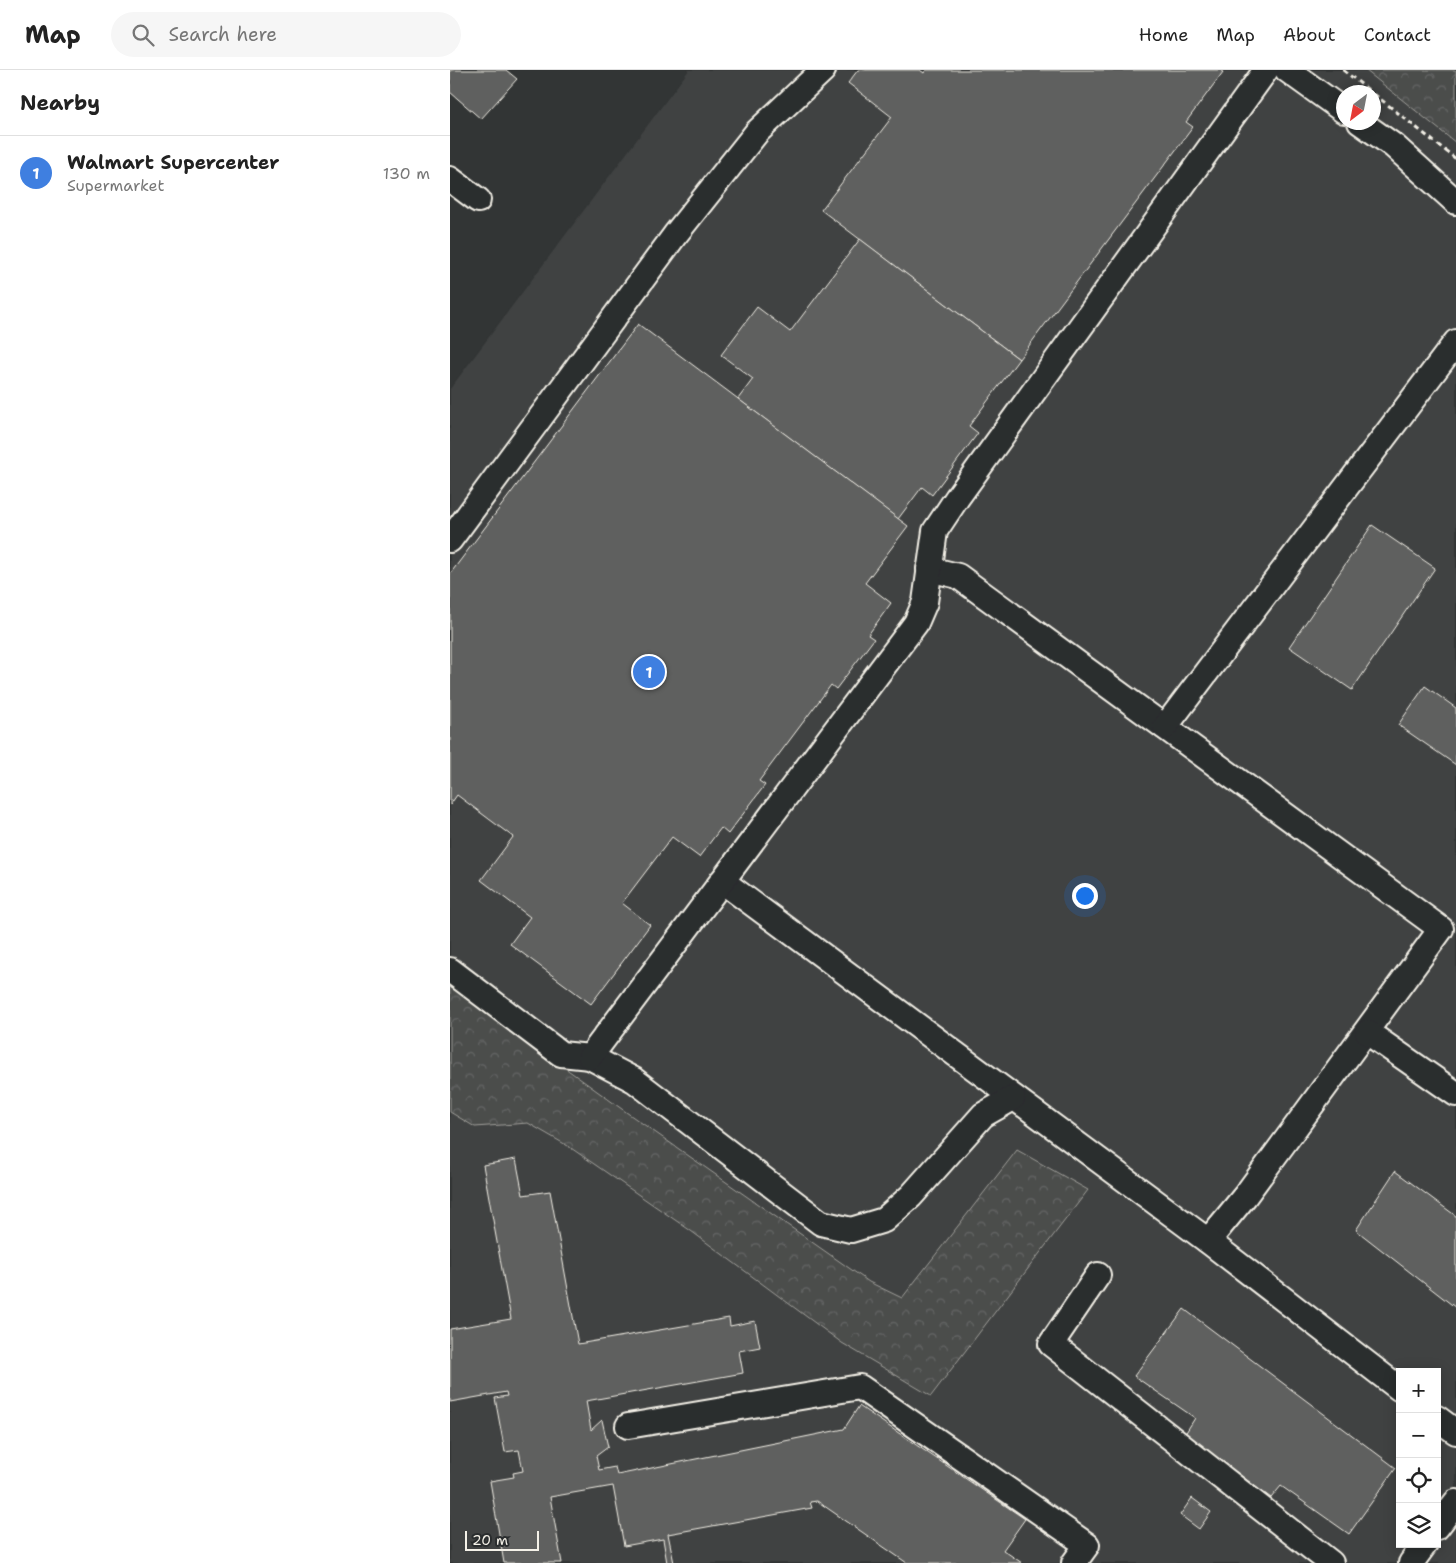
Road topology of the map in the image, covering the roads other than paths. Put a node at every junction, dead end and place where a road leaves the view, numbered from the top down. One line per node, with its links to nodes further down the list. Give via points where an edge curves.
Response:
1 (823, 70): 10 (street, via 758,132 675,235)
2 (1266, 70): 11 (street, via 957,498 935,531)
3 (1287, 70): 4 (street)
4 (1336, 104)
5 (1371, 130): 8 (street)
6 (450, 179): 7 (street)
7 (478, 200)
8 (1456, 202)
9 (1456, 342): 12 (street)
10 (450, 540)
11 (928, 569): 12 (street, via 958,576); 13 (street, via 925,602 916,623)
12 (1165, 727): 14 (street)
13 (722, 881): 17 (street); 19 (street)
14 (1449, 934): 16 (street)
15 (450, 970): 17 (street, via 561,1054)
16 (1367, 1032): 18 (street); 20 (street)
17 (590, 1057): 19 (street, via 634,1080 821,1222 851,1230 884,1220 911,1196 983,1115)
18 (1456, 1094)
19 (1013, 1098): 20 (street)
20 (1208, 1241): 22 (street)
21 (1098, 1275): 30 (street, via 1051,1344)
22 (1396, 1386)
23 (1441, 1421): 25 (street)
24 (628, 1426): 29 (street, via 860,1387 1087,1545)
25 (1456, 1432)
26 (1456, 1502): 27 (street)
27 (1441, 1523)
28 (1422, 1548): 31 (street)
29 (1074, 1563)
30 (1330, 1563)
31 (1411, 1563)

